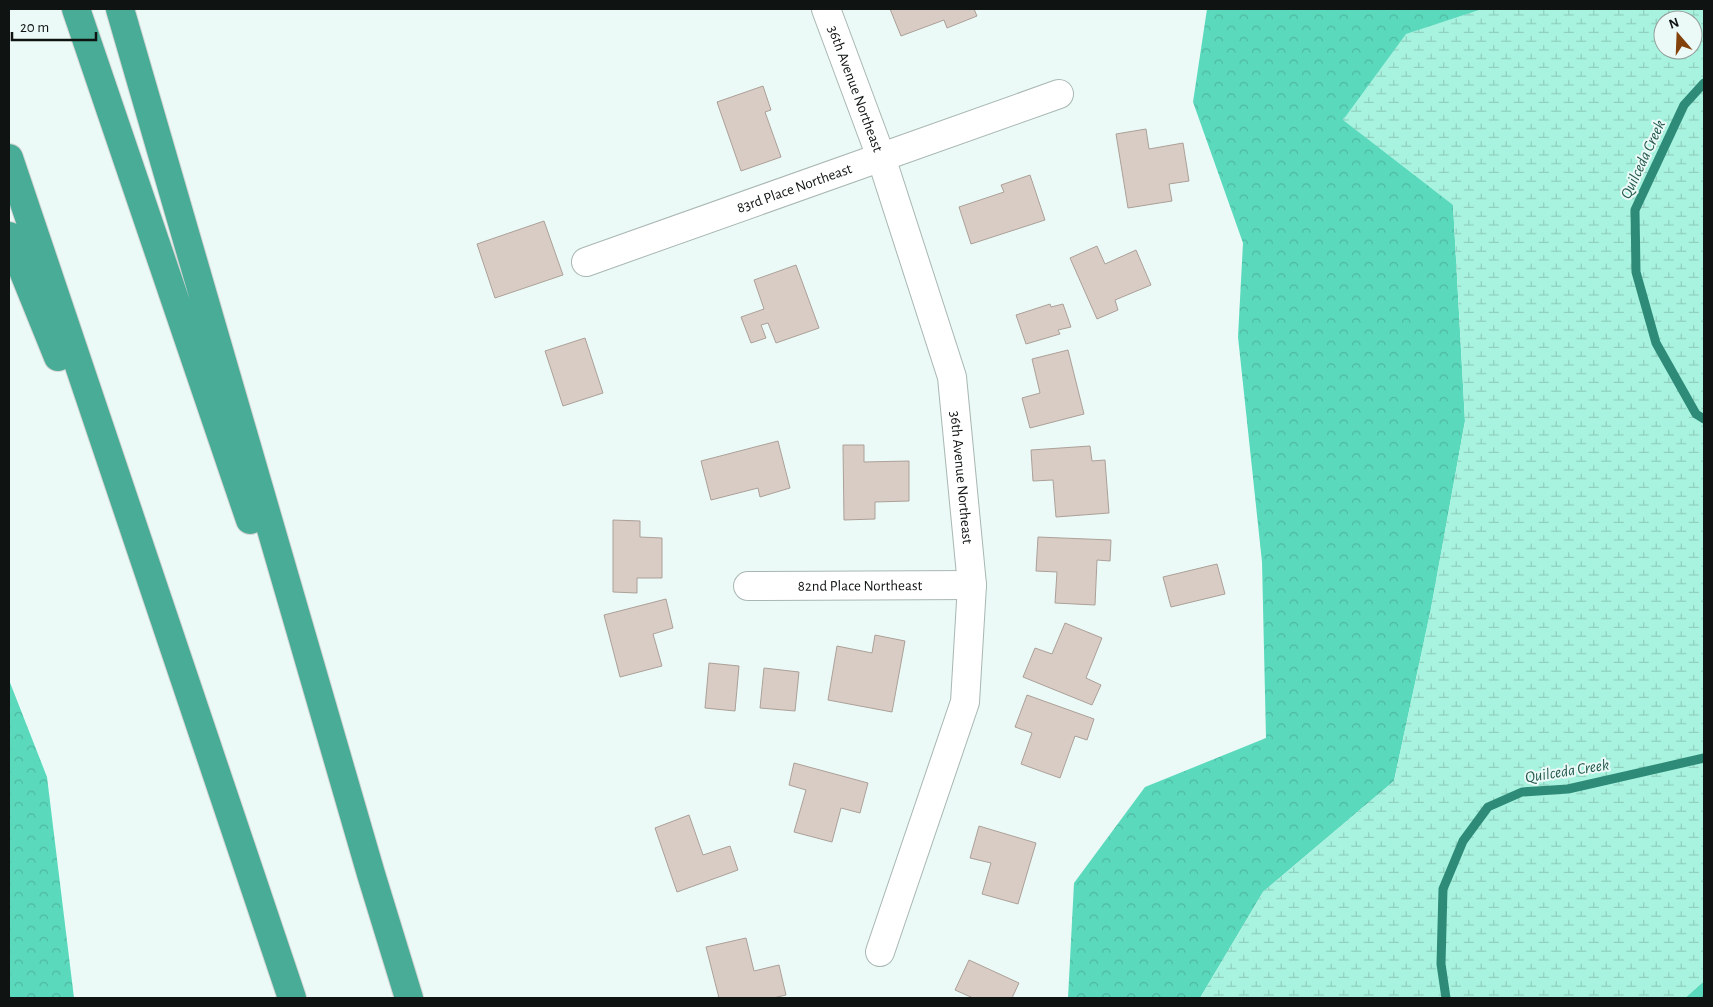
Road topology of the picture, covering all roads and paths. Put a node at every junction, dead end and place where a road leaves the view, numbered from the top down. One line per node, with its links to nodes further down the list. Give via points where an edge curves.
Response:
1 (76, 9): 12 (highway)
2 (120, 9): 12 (highway)
3 (826, 9): 5 (street, 36th Avenue Northeast)
4 (1059, 94): 5 (street, 83rd Place Northeast)
5 (881, 157): 8 (street, 83rd Place Northeast); 9 (street, 36th Avenue Northeast, via 952,377)
6 (9, 158): 11 (highway)
7 (9, 236): 11 (highway)
8 (586, 262)
9 (972, 585): 10 (street, 82nd Place Northeast); 13 (street, 36th Avenue Northeast, via 965,702)
10 (748, 586)
11 (164, 617): 14 (highway)
12 (371, 874): 15 (highway)
13 (880, 952)
14 (292, 998)
15 (409, 998)

